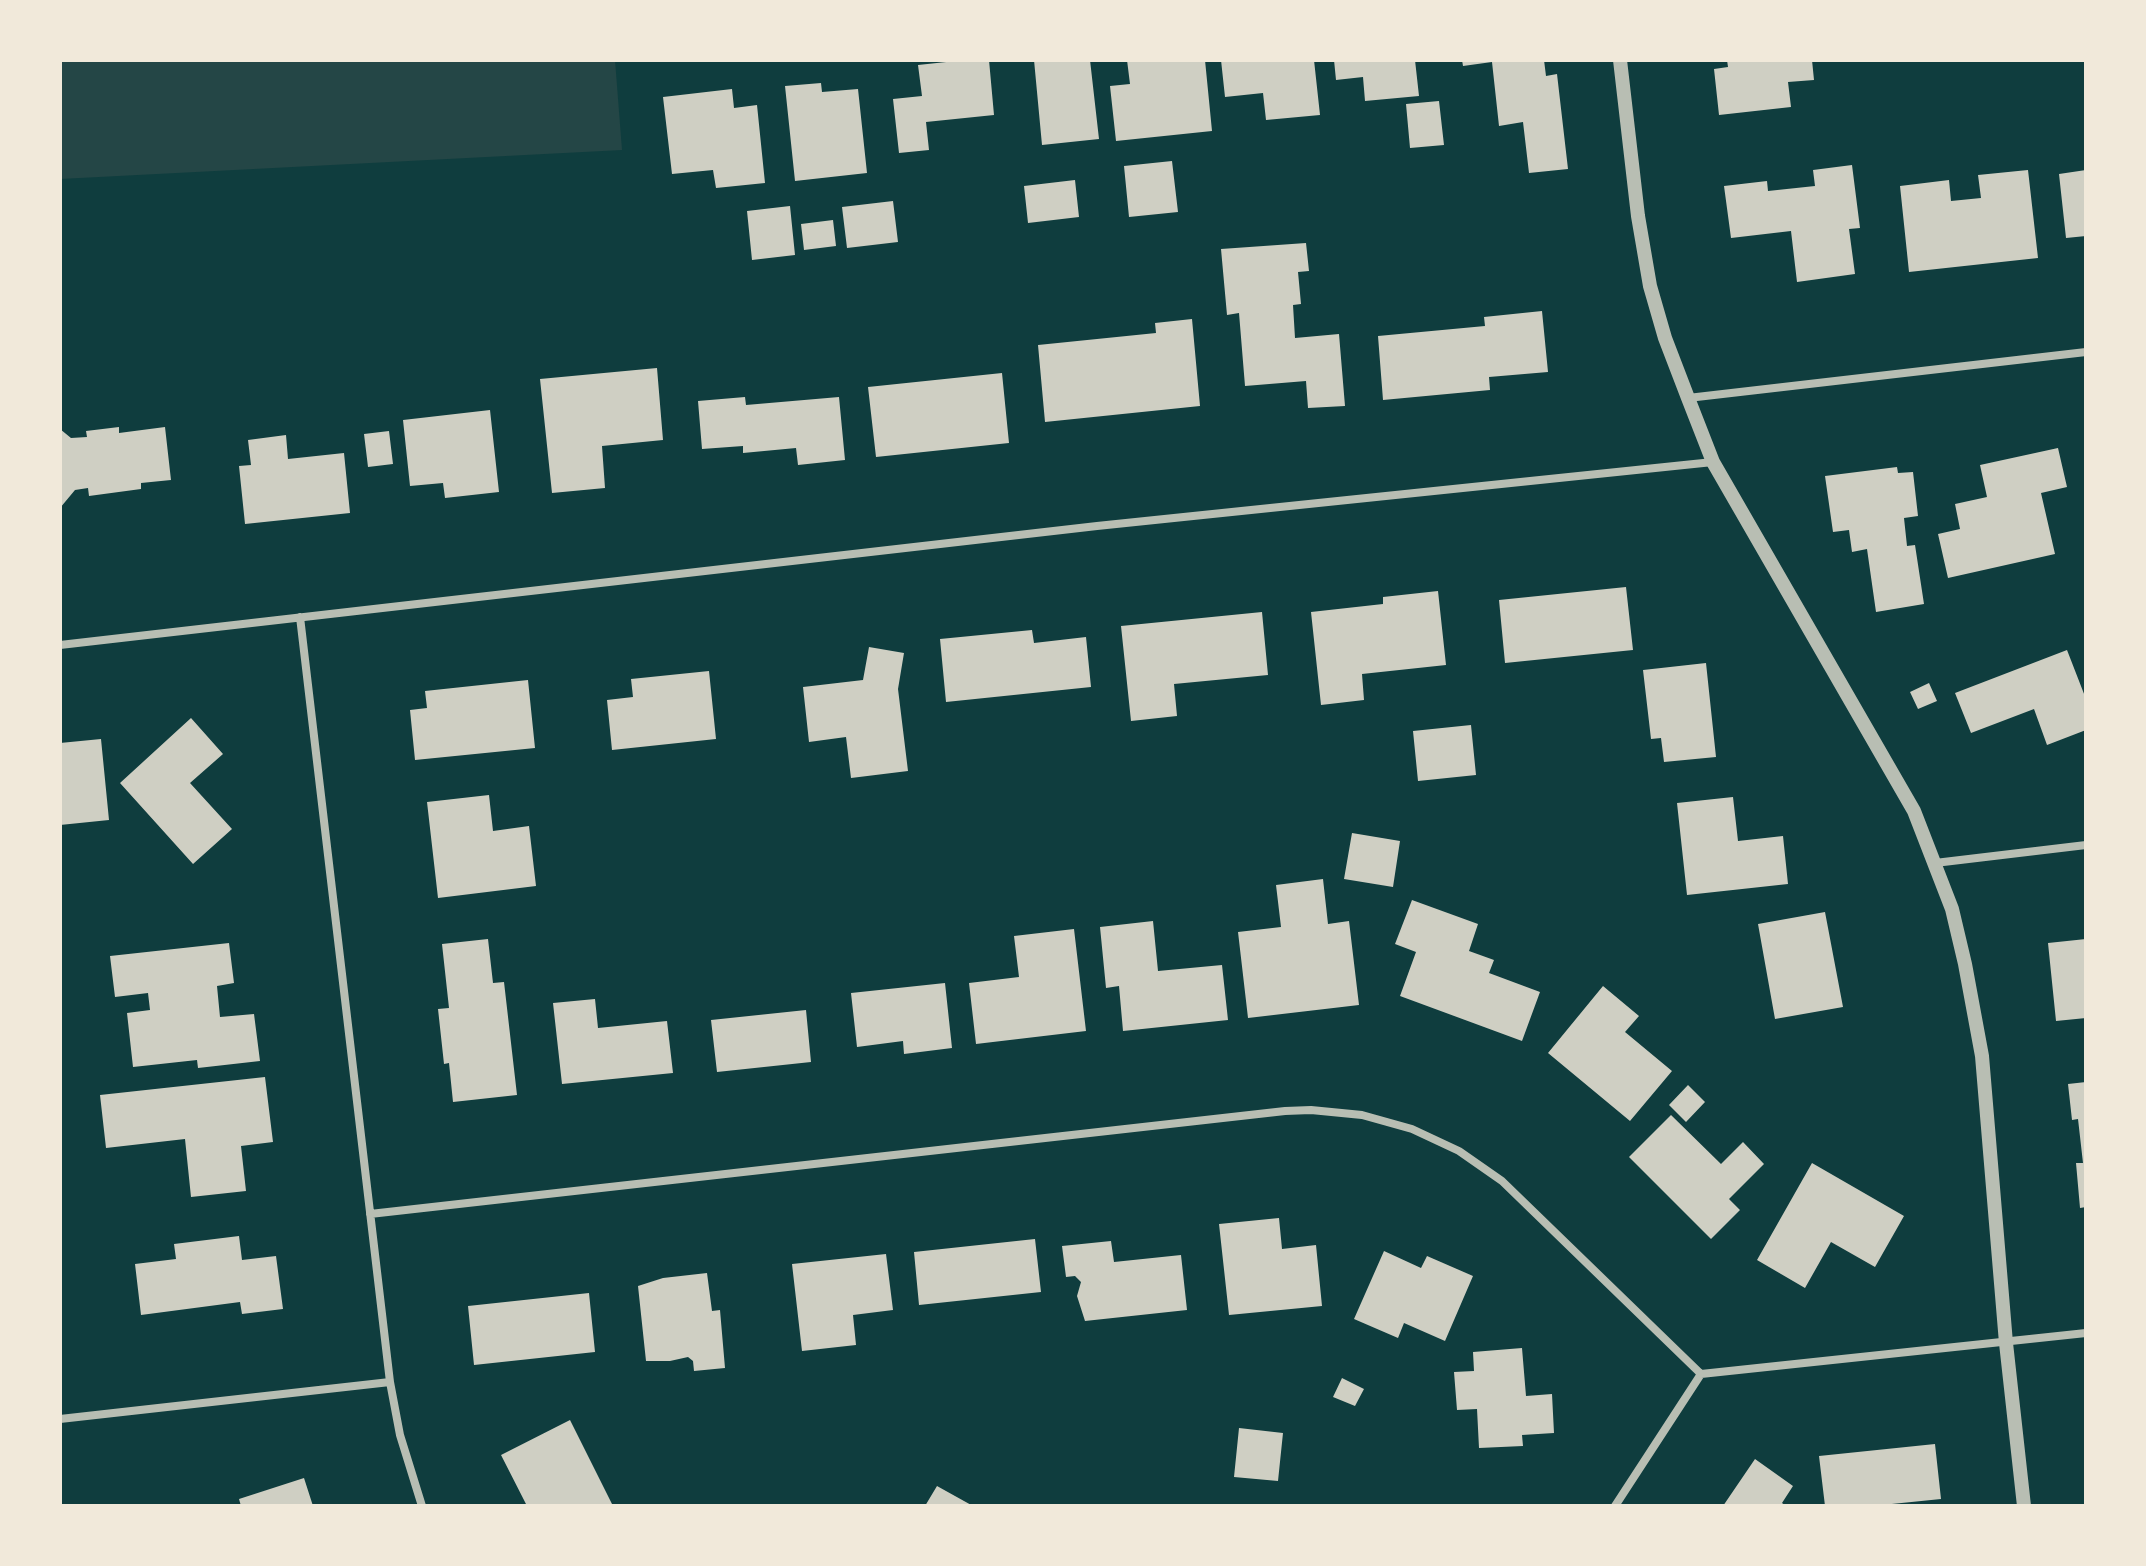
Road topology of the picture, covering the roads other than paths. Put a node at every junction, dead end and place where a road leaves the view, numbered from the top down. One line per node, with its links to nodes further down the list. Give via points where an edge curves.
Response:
1 (1620, 60): 3 (street, via 1650,286)
2 (2086, 352): 3 (street)
3 (1688, 398): 4 (street)
4 (1713, 462): 5 (street); 8 (street, via 1902,789)
5 (300, 617): 6 (street); 9 (street)
6 (60, 645)
7 (2086, 845): 8 (street)
8 (1935, 863): 11 (street, via 1952,909 1982,1056)
9 (370, 1214): 12 (street, via 1285,1111 1362,1115 1448,1145 1502,1181); 13 (street)
10 (2086, 1333): 11 (street)
11 (2006, 1343): 12 (street); 17 (street)
12 (1701, 1374): 16 (street)
13 (390, 1382): 14 (street); 15 (street)
14 (60, 1419)
15 (422, 1506)
16 (1615, 1506)
17 (2024, 1506)

